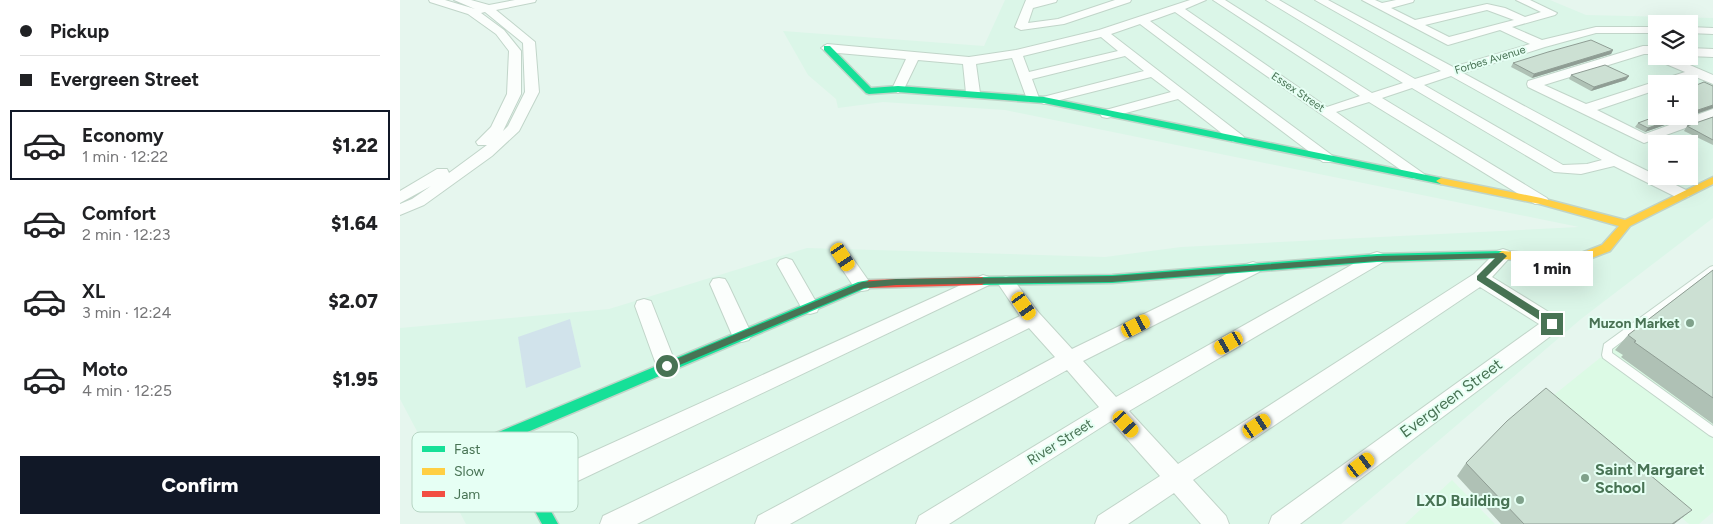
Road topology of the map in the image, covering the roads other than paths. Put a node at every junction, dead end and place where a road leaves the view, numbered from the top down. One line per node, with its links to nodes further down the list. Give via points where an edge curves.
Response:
1 (434, 0): 17 (street)
2 (459, 0): 15 (street)
3 (531, 0): 15 (street)
4 (1052, 0): 13 (street)
5 (1126, 0): 13 (street, via 1060,22 1022,27)
6 (1202, 0): 16 (street)
7 (1218, 0): 49 (street)
8 (1272, 0): 44 (street)
9 (1320, 0): 38 (street)
10 (1367, 0): 14 (street)
11 (1409, 0): 14 (street)
12 (1521, 0): 19 (street, via 1551,13)
13 (1030, 3)
14 (1380, 7): 20 (street)
15 (488, 8): 17 (street); 55 (street, via 529,42 532,92)
16 (1176, 8): 18 (street); 52 (street, Essex Street)
17 (472, 12): 56 (street, via 500,32 515,52 514,94)
18 (1142, 20): 26 (street); 58 (street)
19 (1524, 20): 20 (street, via 1486,7); 21 (street)
20 (1413, 24): 21 (street, via 1448,42)
21 (1500, 26): 27 (street)
22 (1596, 30): 23 (street, Forbes Avenue); 27 (street, Forbes Avenue); 29 (street)
23 (1648, 30)
24 (1698, 30): 25 (street)
25 (1713, 31)
26 (1103, 33): 31 (street); 34 (street)
27 (1541, 44): 38 (street, Forbes Avenue)
28 (827, 48): 35 (street); 45 (street, via 869,91)
29 (1648, 49)
30 (1648, 51): 51 (street, via 1533,84)
31 (1129, 52): 40 (street); 42 (street)
32 (1698, 52): 33 (street)
33 (1712, 53)
34 (1016, 54): 36 (street); 42 (street)
35 (914, 56): 36 (street); 45 (street)
36 (969, 61): 47 (street)
37 (1679, 65): 39 (street)
38 (1451, 72): 44 (street, Forbes Avenue); 59 (street)
39 (1696, 72): 41 (street); 43 (street)
40 (1154, 73): 48 (street); 50 (street)
41 (1688, 75)
42 (1026, 78): 50 (street)
43 (1713, 80)
44 (1413, 84): 49 (street, Forbes Avenue); 59 (street, via 1558,169 1591,170)
45 (898, 89): 47 (street)
46 (1648, 89): 51 (street)
47 (973, 93): 50 (street)
48 (1180, 94): 53 (street); 57 (street)
49 (1372, 98): 52 (street, Forbes Avenue); 64 (street)
50 (1039, 99): 53 (street)
51 (1585, 110): 54 (street, via 1644,138)
52 (1327, 111): 60 (street, Essex Street)
53 (1107, 114): 57 (street)
54 (1713, 114)
55 (514, 128): 56 (street); 65 (street, via 487,153 418,202)
56 (497, 129): 63 (street, via 469,155)
57 (1238, 139): 58 (street)
58 (1328, 159): 60 (street)
59 (1614, 160): 62 (street)
60 (1419, 176): 64 (street)
61 (1713, 180): 62 (street)
62 (1682, 194): 66 (street)
63 (400, 198)
64 (1541, 201): 66 (street)
65 (400, 210)
66 (1626, 224): 67 (street, via 1606,248 1572,261)
67 (1503, 256): 69 (street); 73 (street)
68 (843, 257): 77 (street)
69 (1377, 258): 71 (street); 84 (street, River Street)
70 (786, 264): 79 (street)
71 (1254, 267): 75 (street, via 1112,279); 82 (street)
72 (1713, 269): 86 (lane, via 1607,347 1607,355 1622,368)
73 (1480, 278): 88 (street); 96 (street, Evergreen Street, via 1552,324)
74 (983, 281): 75 (street); 77 (street); 87 (street)
75 (1006, 282): 80 (street)
76 (719, 284): 81 (street)
77 (862, 285): 79 (street)
78 (644, 306): 83 (street)
79 (810, 307): 81 (street)
80 (1032, 318): 82 (street); 91 (street)
81 (742, 336): 83 (street)
82 (1068, 360): 84 (street); 92 (street)
83 (667, 366): 85 (street)
84 (1113, 410): 88 (street); 93 (street, River Street)
85 (513, 432)
86 (1713, 432)
87 (578, 470)
88 (1177, 479): 94 (street); 95 (street)
89 (543, 512): 90 (street)
90 (550, 524)
91 (612, 524)
92 (767, 524)
93 (928, 524)
94 (1107, 524)
95 (1217, 524)
96 (1281, 524)

